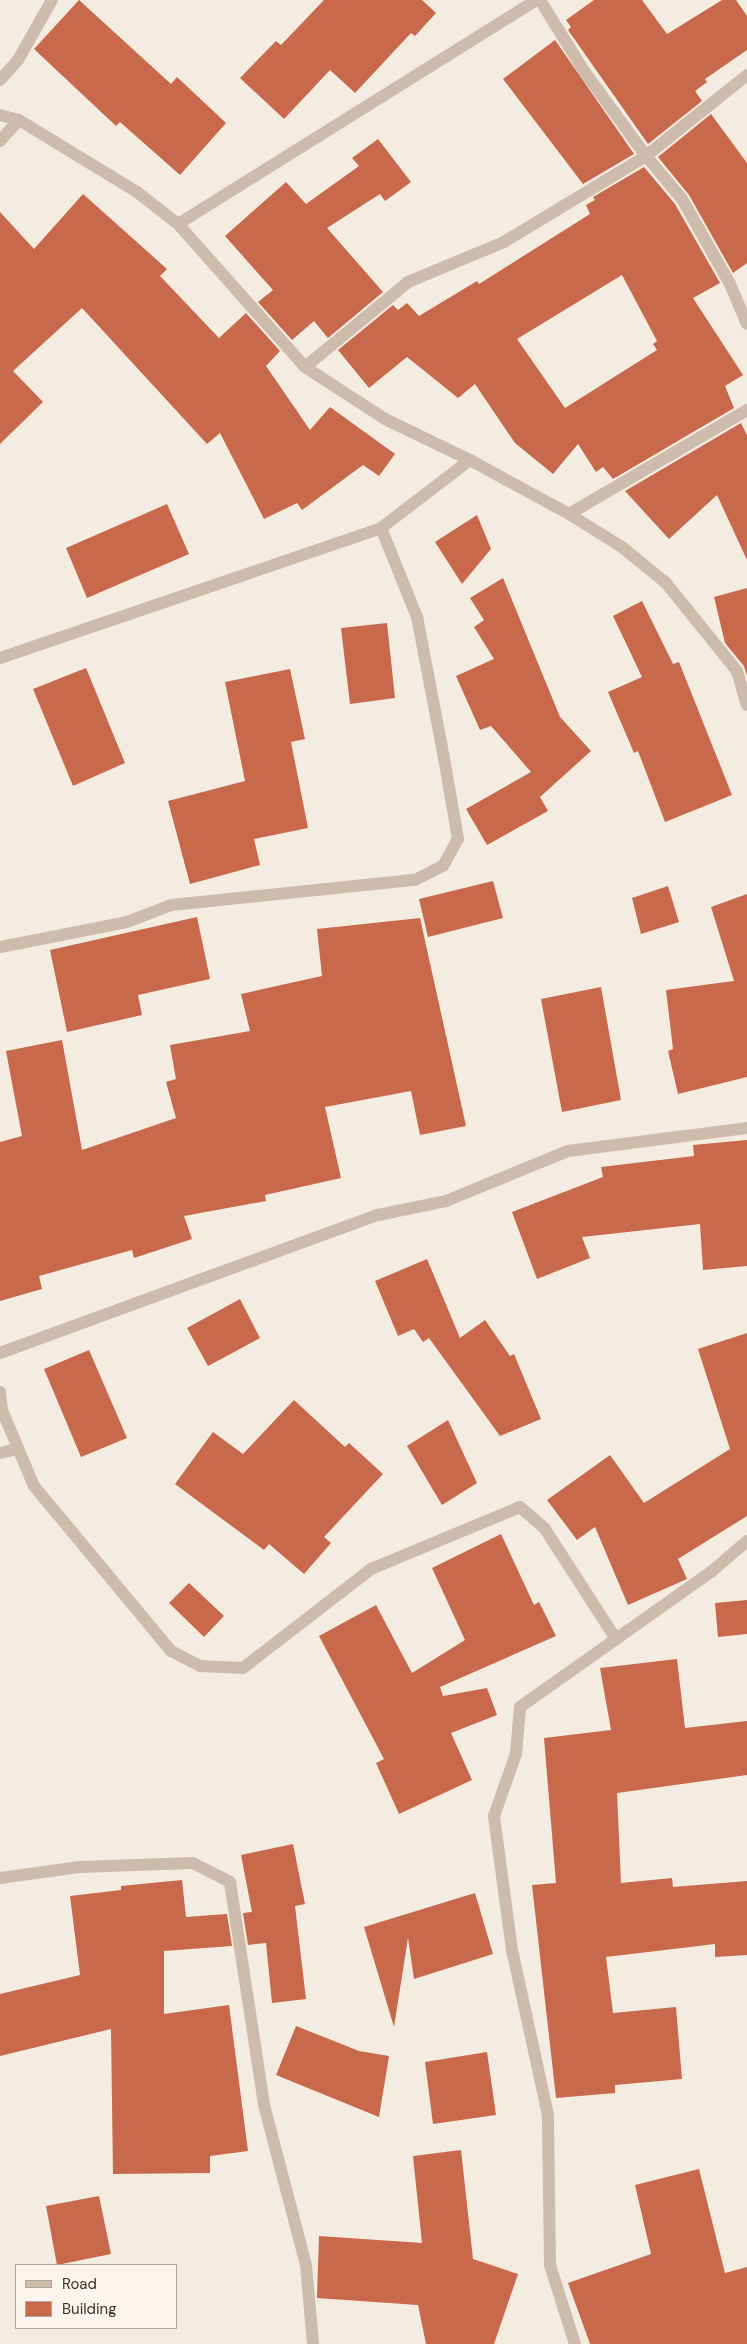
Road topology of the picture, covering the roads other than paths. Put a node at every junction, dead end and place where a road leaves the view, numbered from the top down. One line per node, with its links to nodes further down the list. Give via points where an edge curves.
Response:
1 (52, 0): 4 (street, via 18,60)
2 (538, 0): 8 (street, via 584,71); 9 (street)
3 (747, 75): 8 (street)
4 (0, 80)
5 (0, 115): 6 (street)
6 (19, 120): 7 (street); 9 (street, via 137,192)
7 (0, 141)
8 (646, 156): 10 (street, via 682,199 730,284); 11 (street, via 504,242 408,282)
9 (178, 224): 11 (street)
10 (747, 324)
11 (305, 367): 13 (street, via 386,419)
12 (747, 410): 14 (street)
13 (470, 460): 14 (street); 15 (street)
14 (569, 514): 17 (street, via 622,547 666,583 737,671)
15 (381, 528): 16 (street); 18 (street, via 417,617 444,758 458,838 442,866 415,880 171,905 127,922)
16 (0, 658)
17 (747, 705)
18 (0, 948)
19 (747, 1128): 20 (street, via 568,1151 446,1201 378,1215)
20 (0, 1353)
21 (0, 1392): 22 (street, via 2,1410)
22 (18, 1449): 23 (street); 25 (street, via 34,1486 171,1650 200,1666 243,1668 371,1569 520,1507 545,1529)
23 (0, 1453)
24 (747, 1541): 25 (street, via 711,1572)
25 (616, 1638): 28 (street, via 520,1707 516,1754 494,1816 512,1950 548,2115 550,2265)
26 (0, 1878): 27 (street, via 79,1867 193,1863 230,1882 264,2105 306,2265)
27 (313, 2344)
28 (575, 2344)

